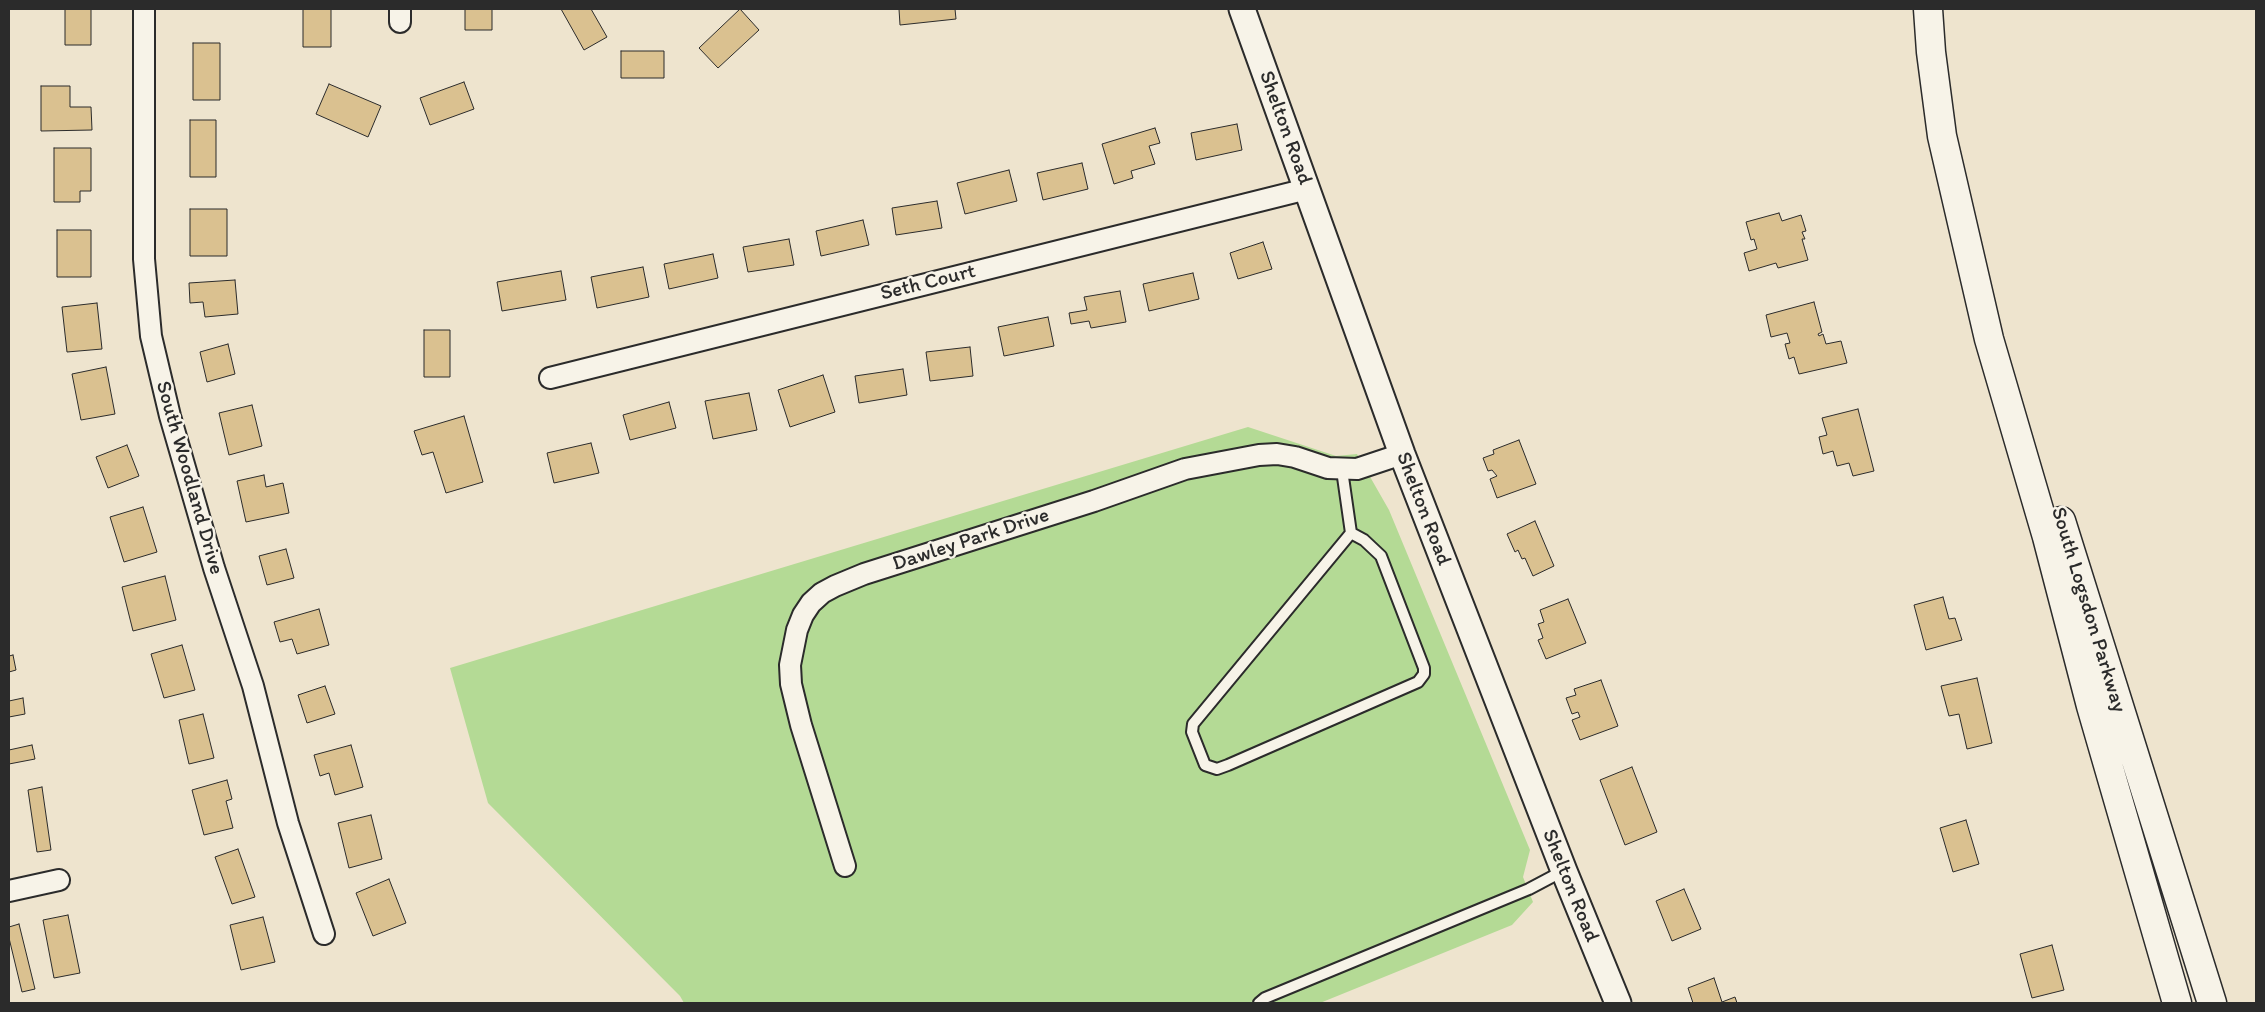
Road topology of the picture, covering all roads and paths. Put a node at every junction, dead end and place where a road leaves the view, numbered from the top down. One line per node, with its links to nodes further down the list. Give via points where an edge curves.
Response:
1 (144, 9): 14 (street, South Woodland Drive, via 144,259 151,336 170,416 214,568 253,686 288,823)
2 (1242, 9): 4 (street, Shelton Road)
3 (1928, 9): 5 (main road, South Logsdon Parkway, via 1930,52 1942,136)
4 (1307, 189): 6 (street, Seth Court); 7 (street, Shelton Road)
5 (1961, 218): 17 (main road, South Logsdon Parkway, via 1990,339); 18 (main road, South Logsdon Parkway, via 2004,334)
6 (550, 378)
7 (1402, 454): 8 (street, Dawley Park Drive, via 1371,466); 11 (street, Shelton Road)
8 (1342, 470): 9 (lane); 10 (street, Dawley Park Drive, via 1277,454 1185,469 864,574 822,594 811,603 797,630 790,665 791,684)
9 (1351, 533): 9 (lane, via 1381,556 1424,674 1418,682 1228,765 1217,768 1205,765 1192,732 1193,724)
10 (844, 866)
11 (1564, 871): 15 (lane, via 1529,889); 16 (street, Shelton Road)
12 (59, 880): 13 (street)
13 (9, 891)
14 (324, 934)
15 (1259, 1003)
16 (1618, 1003)
17 (2177, 1003)
18 (2212, 1003)

